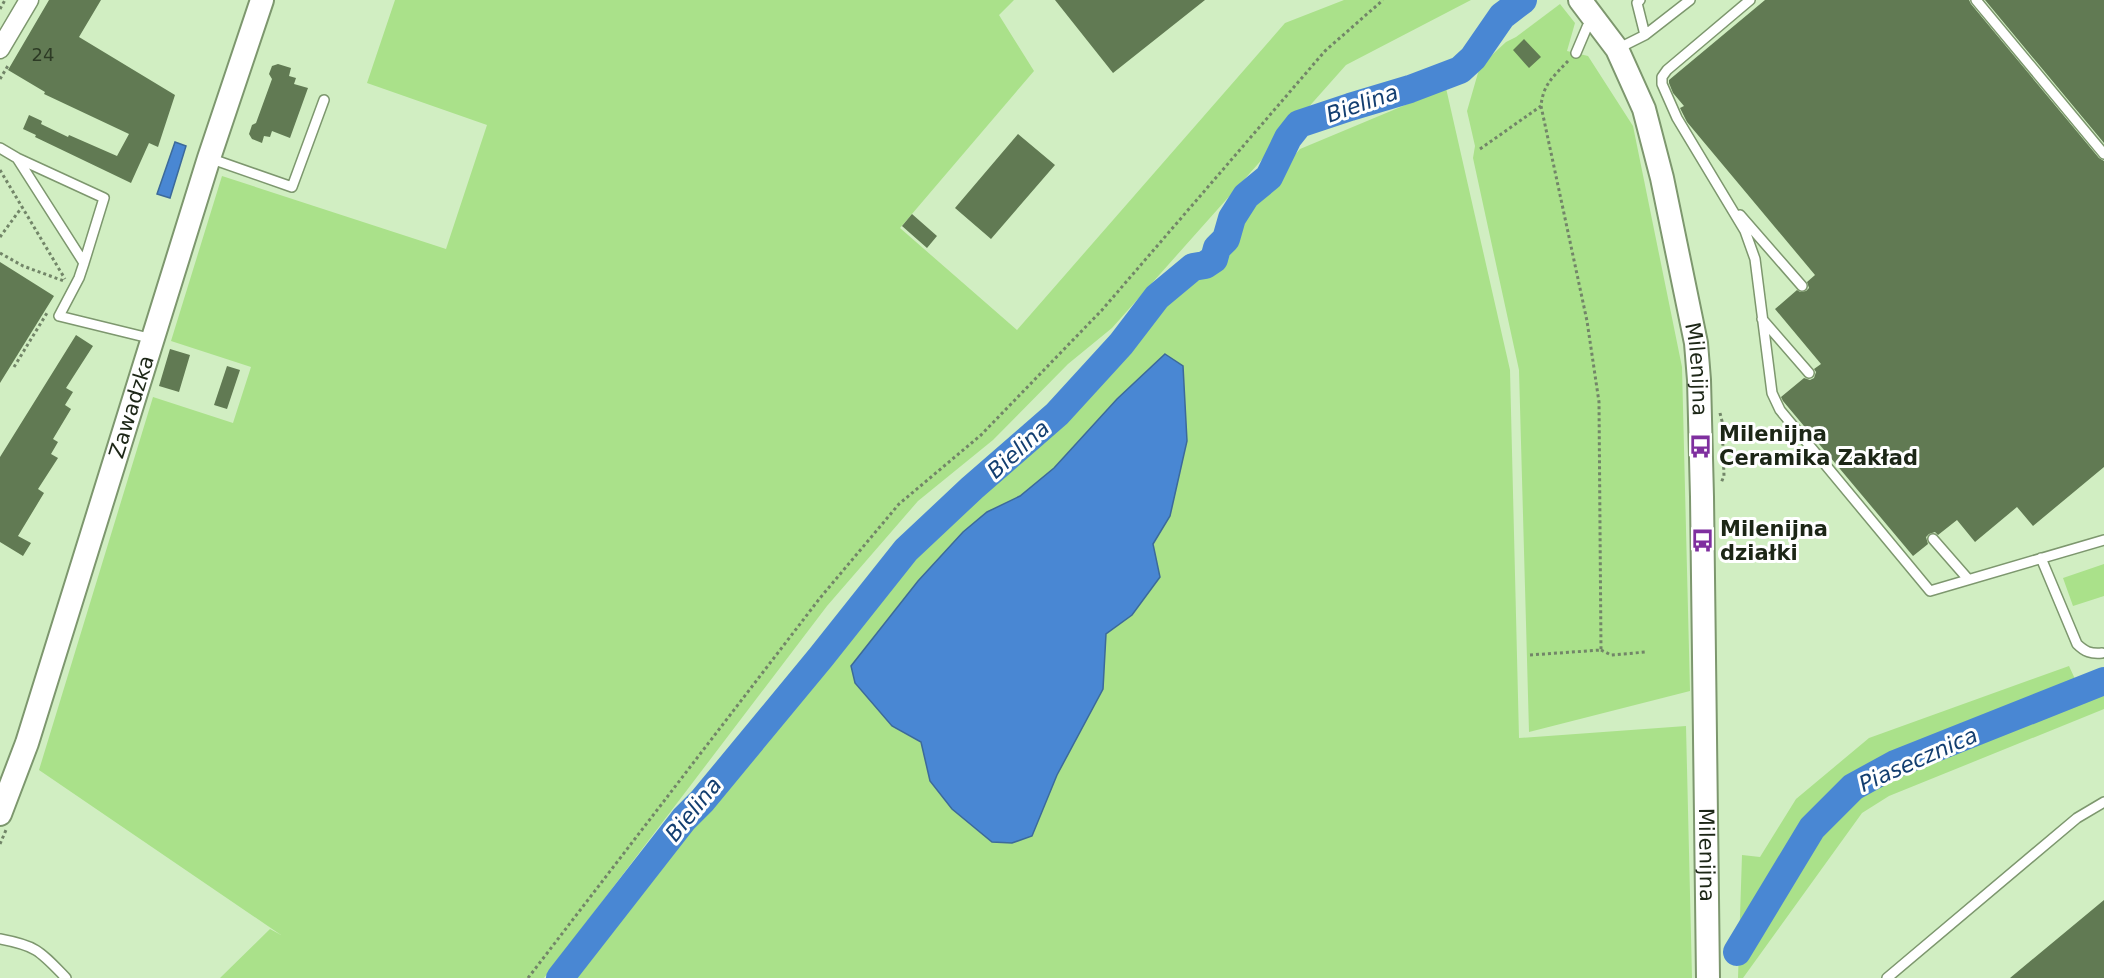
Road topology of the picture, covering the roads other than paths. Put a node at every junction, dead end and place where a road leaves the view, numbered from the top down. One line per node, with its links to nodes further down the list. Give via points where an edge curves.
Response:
1 (29, 0): 10 (street)
2 (262, 0): 17 (street, Zawadzka)
3 (1580, 0): 8 (street, Milenijna)
4 (1640, 0): 9 (lane, via 1637,3)
5 (1690, 0): 9 (lane)
6 (1750, 0): 18 (lane, via 1662,77 1677,118)
7 (1976, 0): 15 (lane)
8 (1595, 19): 11 (street, Milenijna); 12 (lane, via 1587,27)
9 (1644, 35): 11 (lane)
10 (0, 49)
11 (1617, 50): 33 (street, Milenijna, via 1644,109 1696,343 1702,497)
12 (1576, 53)
13 (324, 100): 17 (lane, via 292,187)
14 (0, 148): 16 (lane)
15 (2104, 154)
16 (17, 158): 19 (lane); 19 (lane, via 104,198)
17 (209, 158): 22 (street, Zawadzka)
18 (1725, 198): 20 (lane); 21 (lane, via 1745,231 1755,259)
19 (84, 263): 22 (lane, via 58,316)
20 (1802, 286)
21 (1762, 319): 23 (lane); 27 (lane, via 1772,393 1780,410 1930,591)
22 (153, 339): 30 (street, Zawadzka, via 27,742)
23 (1809, 373)
24 (1933, 539): 27 (lane)
25 (2104, 540): 26 (lane)
26 (2041, 558): 27 (lane); 28 (lane, via 2077,644 2093,654)
27 (1968, 579)
28 (2102, 653)
29 (2104, 802): 34 (lane, via 2077,818)
30 (0, 814)
31 (0, 939): 32 (lane, via 27,945 44,954)
32 (66, 978)
33 (1708, 978)
34 (1887, 978)

